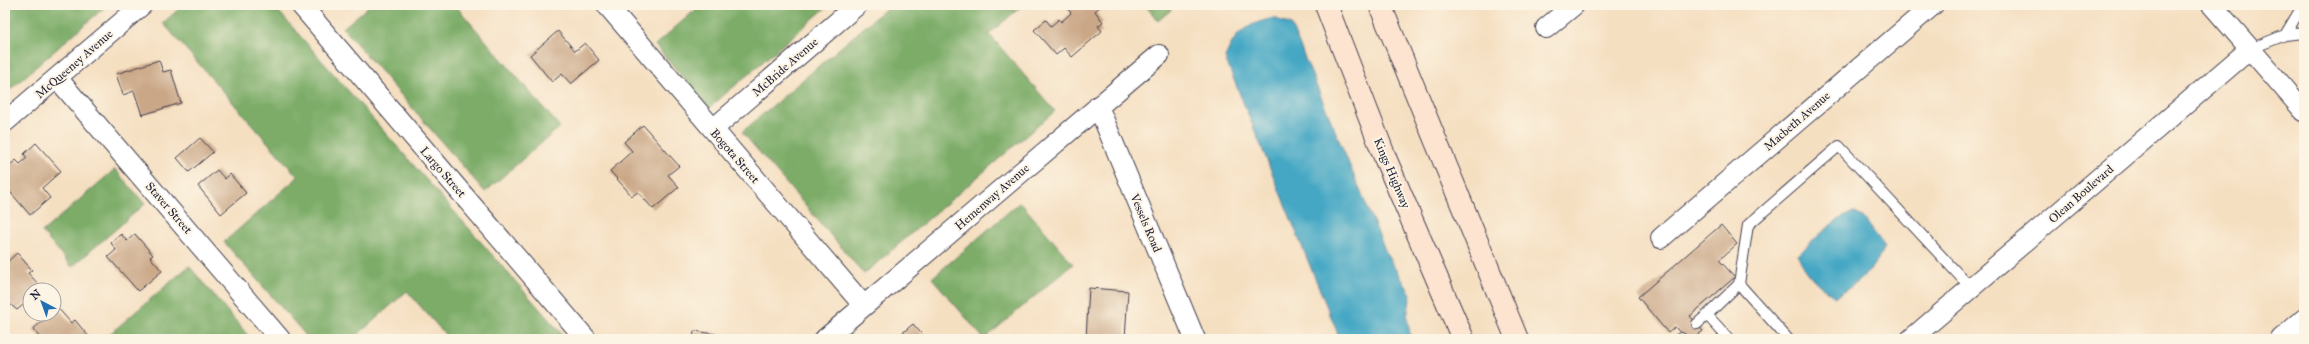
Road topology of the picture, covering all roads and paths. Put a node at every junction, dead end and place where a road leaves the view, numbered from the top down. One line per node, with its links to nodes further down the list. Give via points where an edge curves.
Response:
1 (142, 5): 16 (street, McQueeney Avenue)
2 (301, 5): 30 (street, Largo Street)
3 (607, 5): 20 (street, Bogota Street)
4 (857, 5): 20 (street, McBride Avenue)
5 (1326, 5): 32 (main road, Kings Highway, via 1386,160)
6 (1380, 5): 33 (main road)
7 (1574, 5): 11 (street)
8 (1933, 5): 21 (street, Macbeth Avenue)
9 (2212, 5): 14 (street)
10 (2303, 5): 13 (lane)
11 (1546, 28)
12 (2304, 33): 13 (lane)
13 (2285, 35): 14 (lane)
14 (2250, 49): 18 (street); 23 (street, Olean Boulevard)
15 (1159, 55): 17 (street, Hemenway Avenue)
16 (57, 78): 19 (street, McQueeney Avenue); 29 (street, Staver Street)
17 (1098, 106): 24 (street, Hemenway Avenue); 28 (street, Vessels Road)
18 (2304, 110)
19 (5, 122)
20 (713, 129): 24 (street, Bogota Street)
21 (1661, 238)
22 (1739, 284): 23 (lane, via 1748,225 1839,146); 25 (lane); 35 (lane)
23 (1971, 288): 36 (street, Olean Boulevard)
24 (864, 306): 31 (street, Hemenway Avenue)
25 (1707, 315): 27 (lane); 34 (lane)
26 (2304, 319): 37 (street)
27 (1697, 324)
28 (1190, 336)
29 (280, 339)
30 (586, 339)
31 (825, 339)
32 (1463, 339)
33 (1517, 339)
34 (1729, 339)
35 (1788, 339)
36 (1911, 339)
37 (2281, 339)

